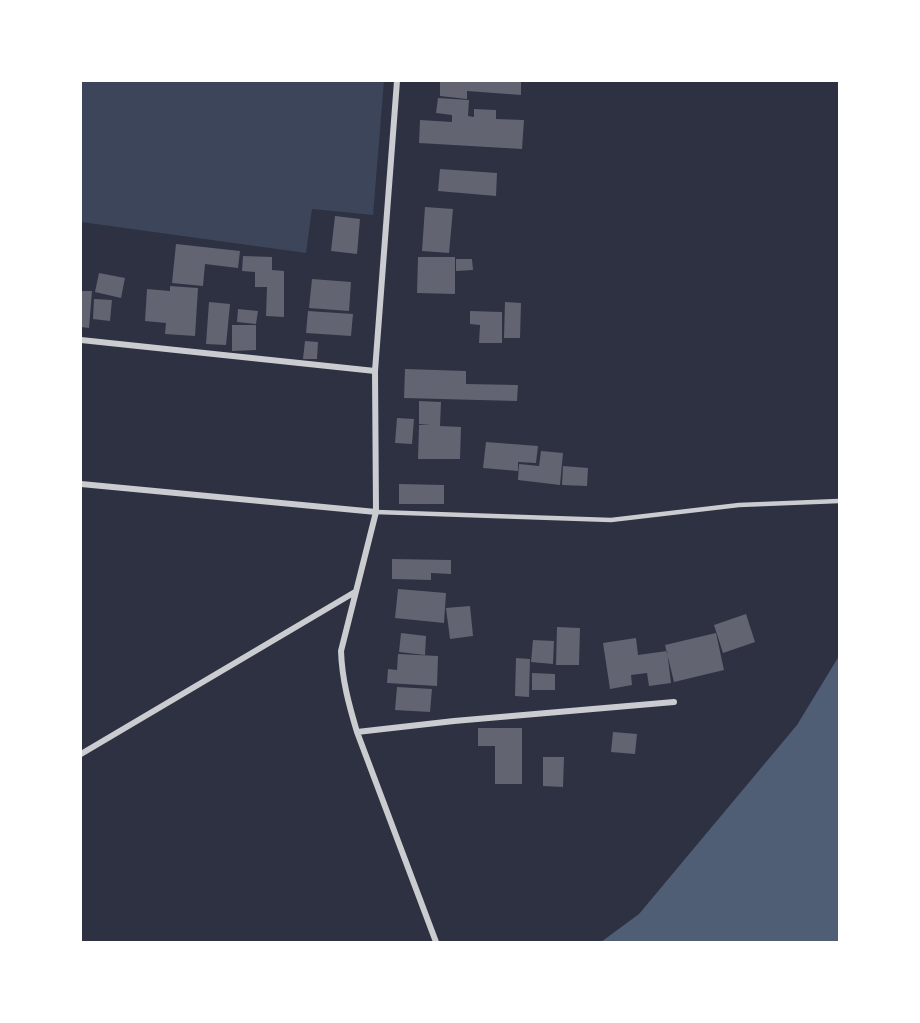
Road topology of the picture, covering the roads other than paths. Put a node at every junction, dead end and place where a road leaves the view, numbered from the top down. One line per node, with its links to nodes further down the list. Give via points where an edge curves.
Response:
1 (397, 81): 3 (street)
2 (81, 340): 3 (street)
3 (375, 371): 6 (street)
4 (81, 484): 6 (street)
5 (839, 501): 6 (lane, via 738,505 611,520)
6 (376, 512): 7 (street)
7 (355, 592): 9 (street, via 341,651 342,674); 10 (street)
8 (674, 702): 9 (street)
9 (357, 732): 11 (street)
10 (81, 754)
11 (436, 942)

